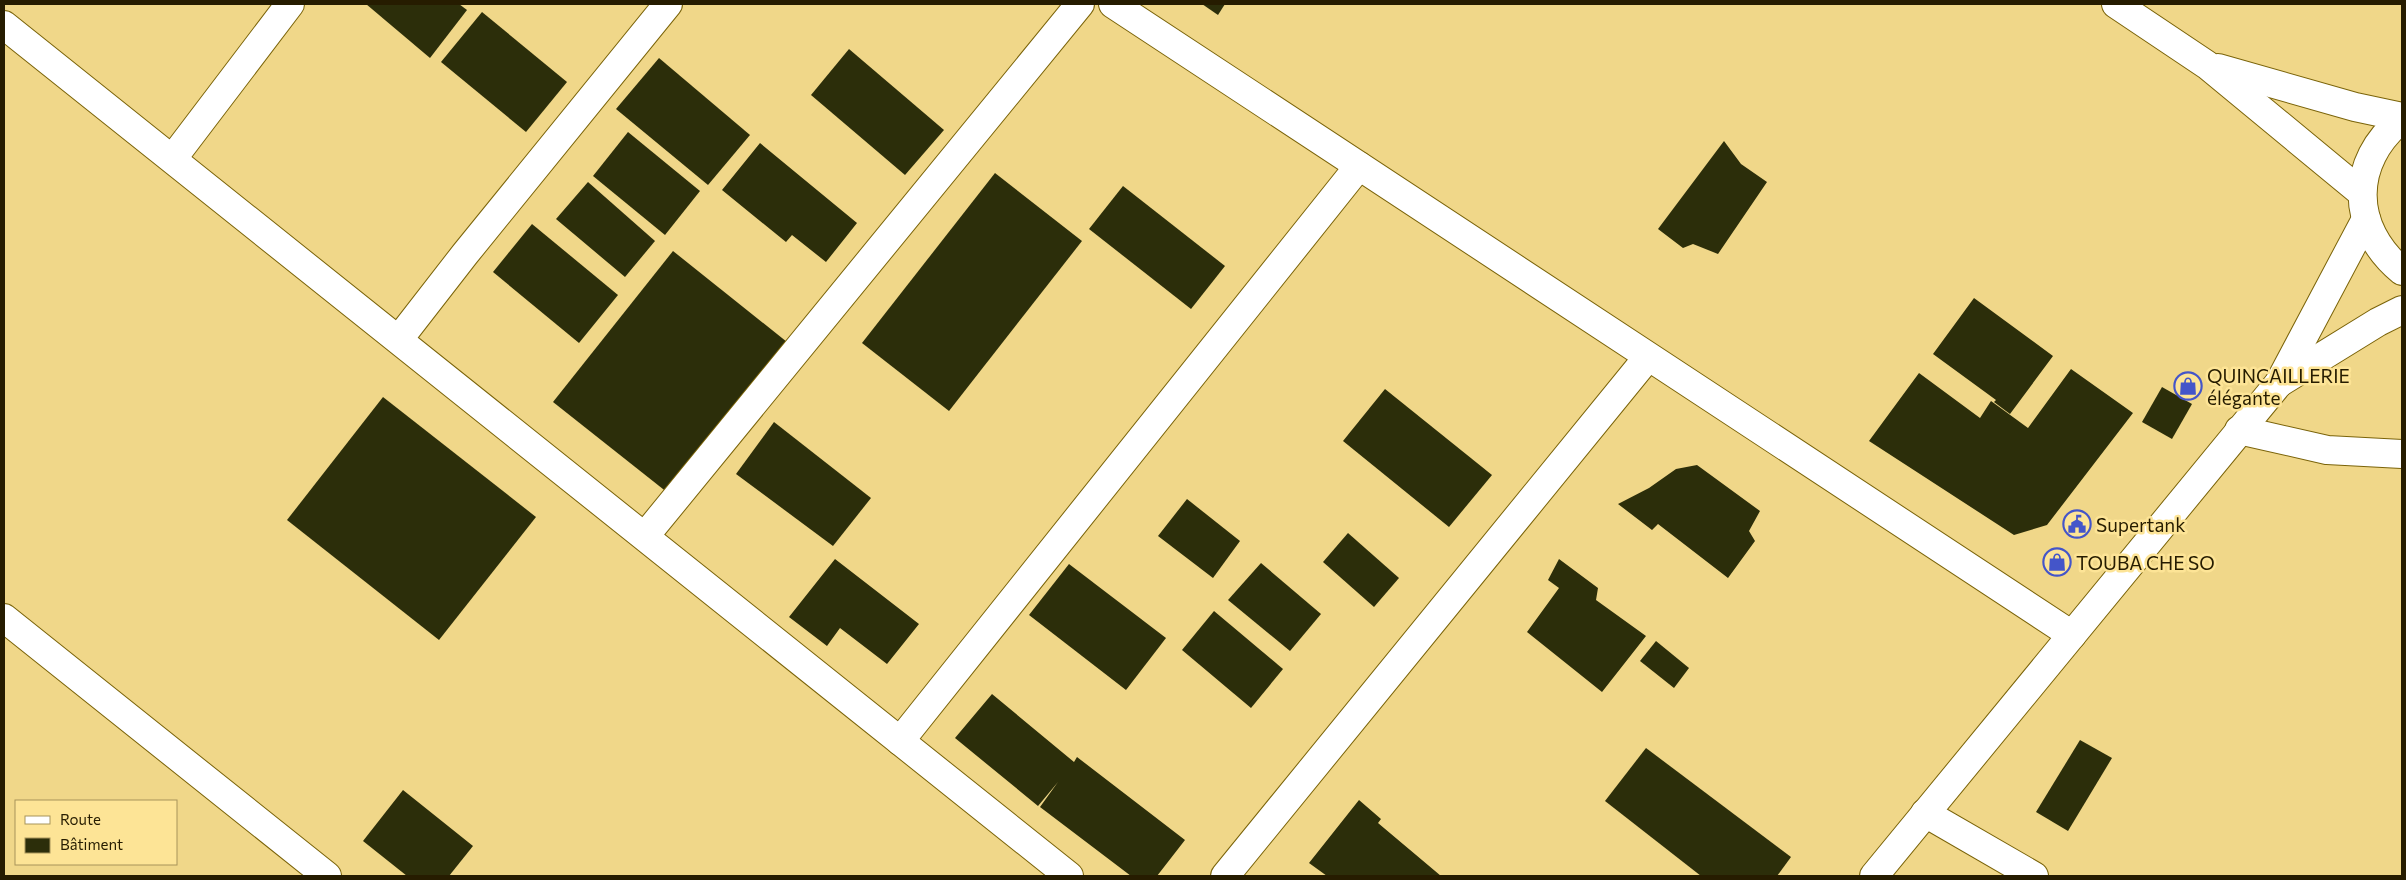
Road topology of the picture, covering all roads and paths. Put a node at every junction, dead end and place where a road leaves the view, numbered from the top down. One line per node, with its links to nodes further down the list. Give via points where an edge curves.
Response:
1 (290, 4): 9 (street)
2 (668, 4): 14 (street)
3 (1080, 4): 19 (street)
4 (1113, 4): 10 (street)
5 (2116, 4): 7 (street)
6 (4, 25): 9 (street)
7 (2207, 65): 8 (street); 11 (street)
8 (2402, 118): 11 (street, via 2379,142 2370,158 2364,175)
9 (173, 158): 14 (street)
10 (1359, 166): 15 (street); 22 (street)
11 (2364, 206): 12 (street, via 2371,234 2379,248); 16 (street)
12 (2402, 271)
13 (2402, 310): 16 (street)
14 (400, 339): 19 (street)
15 (1648, 357): 21 (street); 26 (street)
16 (2279, 383): 17 (street)
17 (2239, 430): 18 (street, via 2327,450); 21 (street)
18 (2402, 454)
19 (646, 536): 22 (street)
20 (4, 618): 24 (street)
21 (2072, 635): 23 (street)
22 (900, 741): 25 (street)
23 (1925, 814): 27 (street); 28 (street)
24 (327, 876)
25 (1069, 876)
26 (1225, 876)
27 (1874, 876)
28 (2034, 876)

